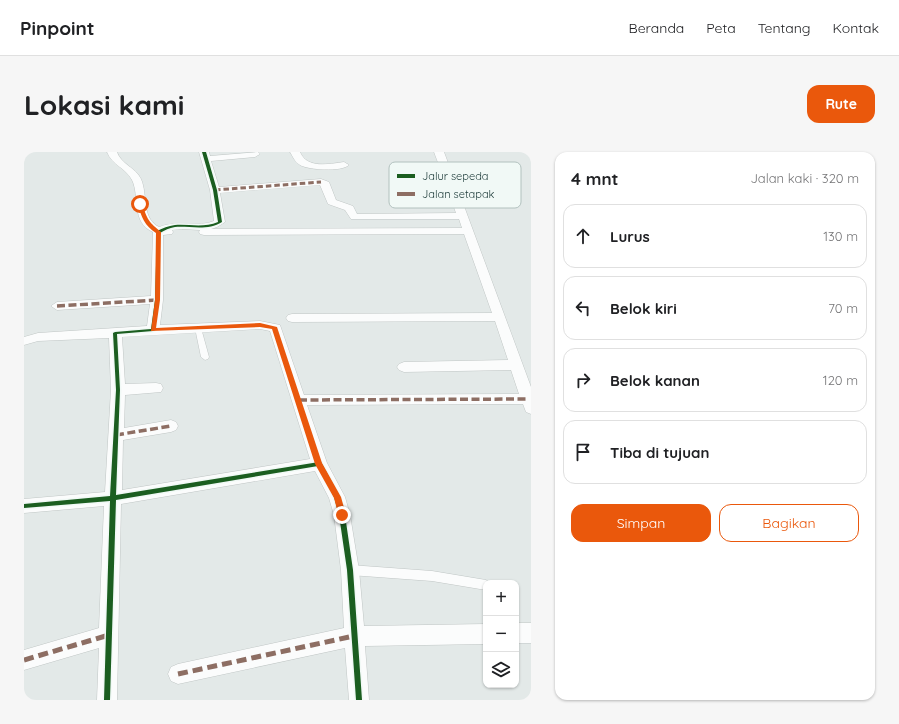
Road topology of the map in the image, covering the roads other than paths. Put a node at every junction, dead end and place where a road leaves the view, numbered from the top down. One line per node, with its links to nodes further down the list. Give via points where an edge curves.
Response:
1 (112, 152): 14 (street, via 116,160 136,178 142,213 149,226)
2 (295, 152): 7 (street, via 303,164)
3 (439, 152): 6 (street)
4 (255, 154): 5 (street)
5 (205, 156): 10 (street)
6 (443, 162)
7 (316, 166): 8 (street); 9 (street)
8 (344, 166)
9 (321, 182): 10 (street); 12 (street, via 326,184 332,202 349,208 355,217)
10 (216, 190): 14 (street, via 221,220 218,224 175,226)
11 (458, 208): 12 (street)
12 (461, 216): 13 (street)
13 (467, 231): 14 (street); 17 (street)
14 (158, 232): 15 (street)
15 (157, 300): 16 (street); 20 (street)
16 (57, 306)
17 (500, 317): 18 (street); 24 (street)
18 (292, 318)
19 (198, 328): 20 (street); 23 (lane); 28 (street, via 260,325 275,328)
20 (153, 330): 21 (street)
21 (115, 333): 22 (street, via 38,337); 27 (street)
22 (24, 341)
23 (205, 357)
24 (516, 365): 25 (street); 29 (street)
25 (404, 367)
26 (156, 388): 27 (street)
27 (118, 390): 31 (street)
28 (299, 400): 29 (street); 32 (street)
29 (529, 403)
30 (171, 426): 31 (street)
31 (116, 435): 33 (street)
32 (319, 464): 33 (street); 35 (street, via 337,497)
33 (113, 498): 34 (street); 40 (street)
34 (24, 506)
35 (350, 570): 36 (lane, via 432,576); 41 (street)
36 (483, 584)
37 (531, 633): 39 (street)
38 (483, 634): 41 (street)
39 (519, 634)
40 (109, 635): 42 (street); 44 (street)
41 (354, 636): 43 (street); 45 (street)
42 (24, 660)
43 (178, 674)
44 (107, 700)
45 (359, 700)

